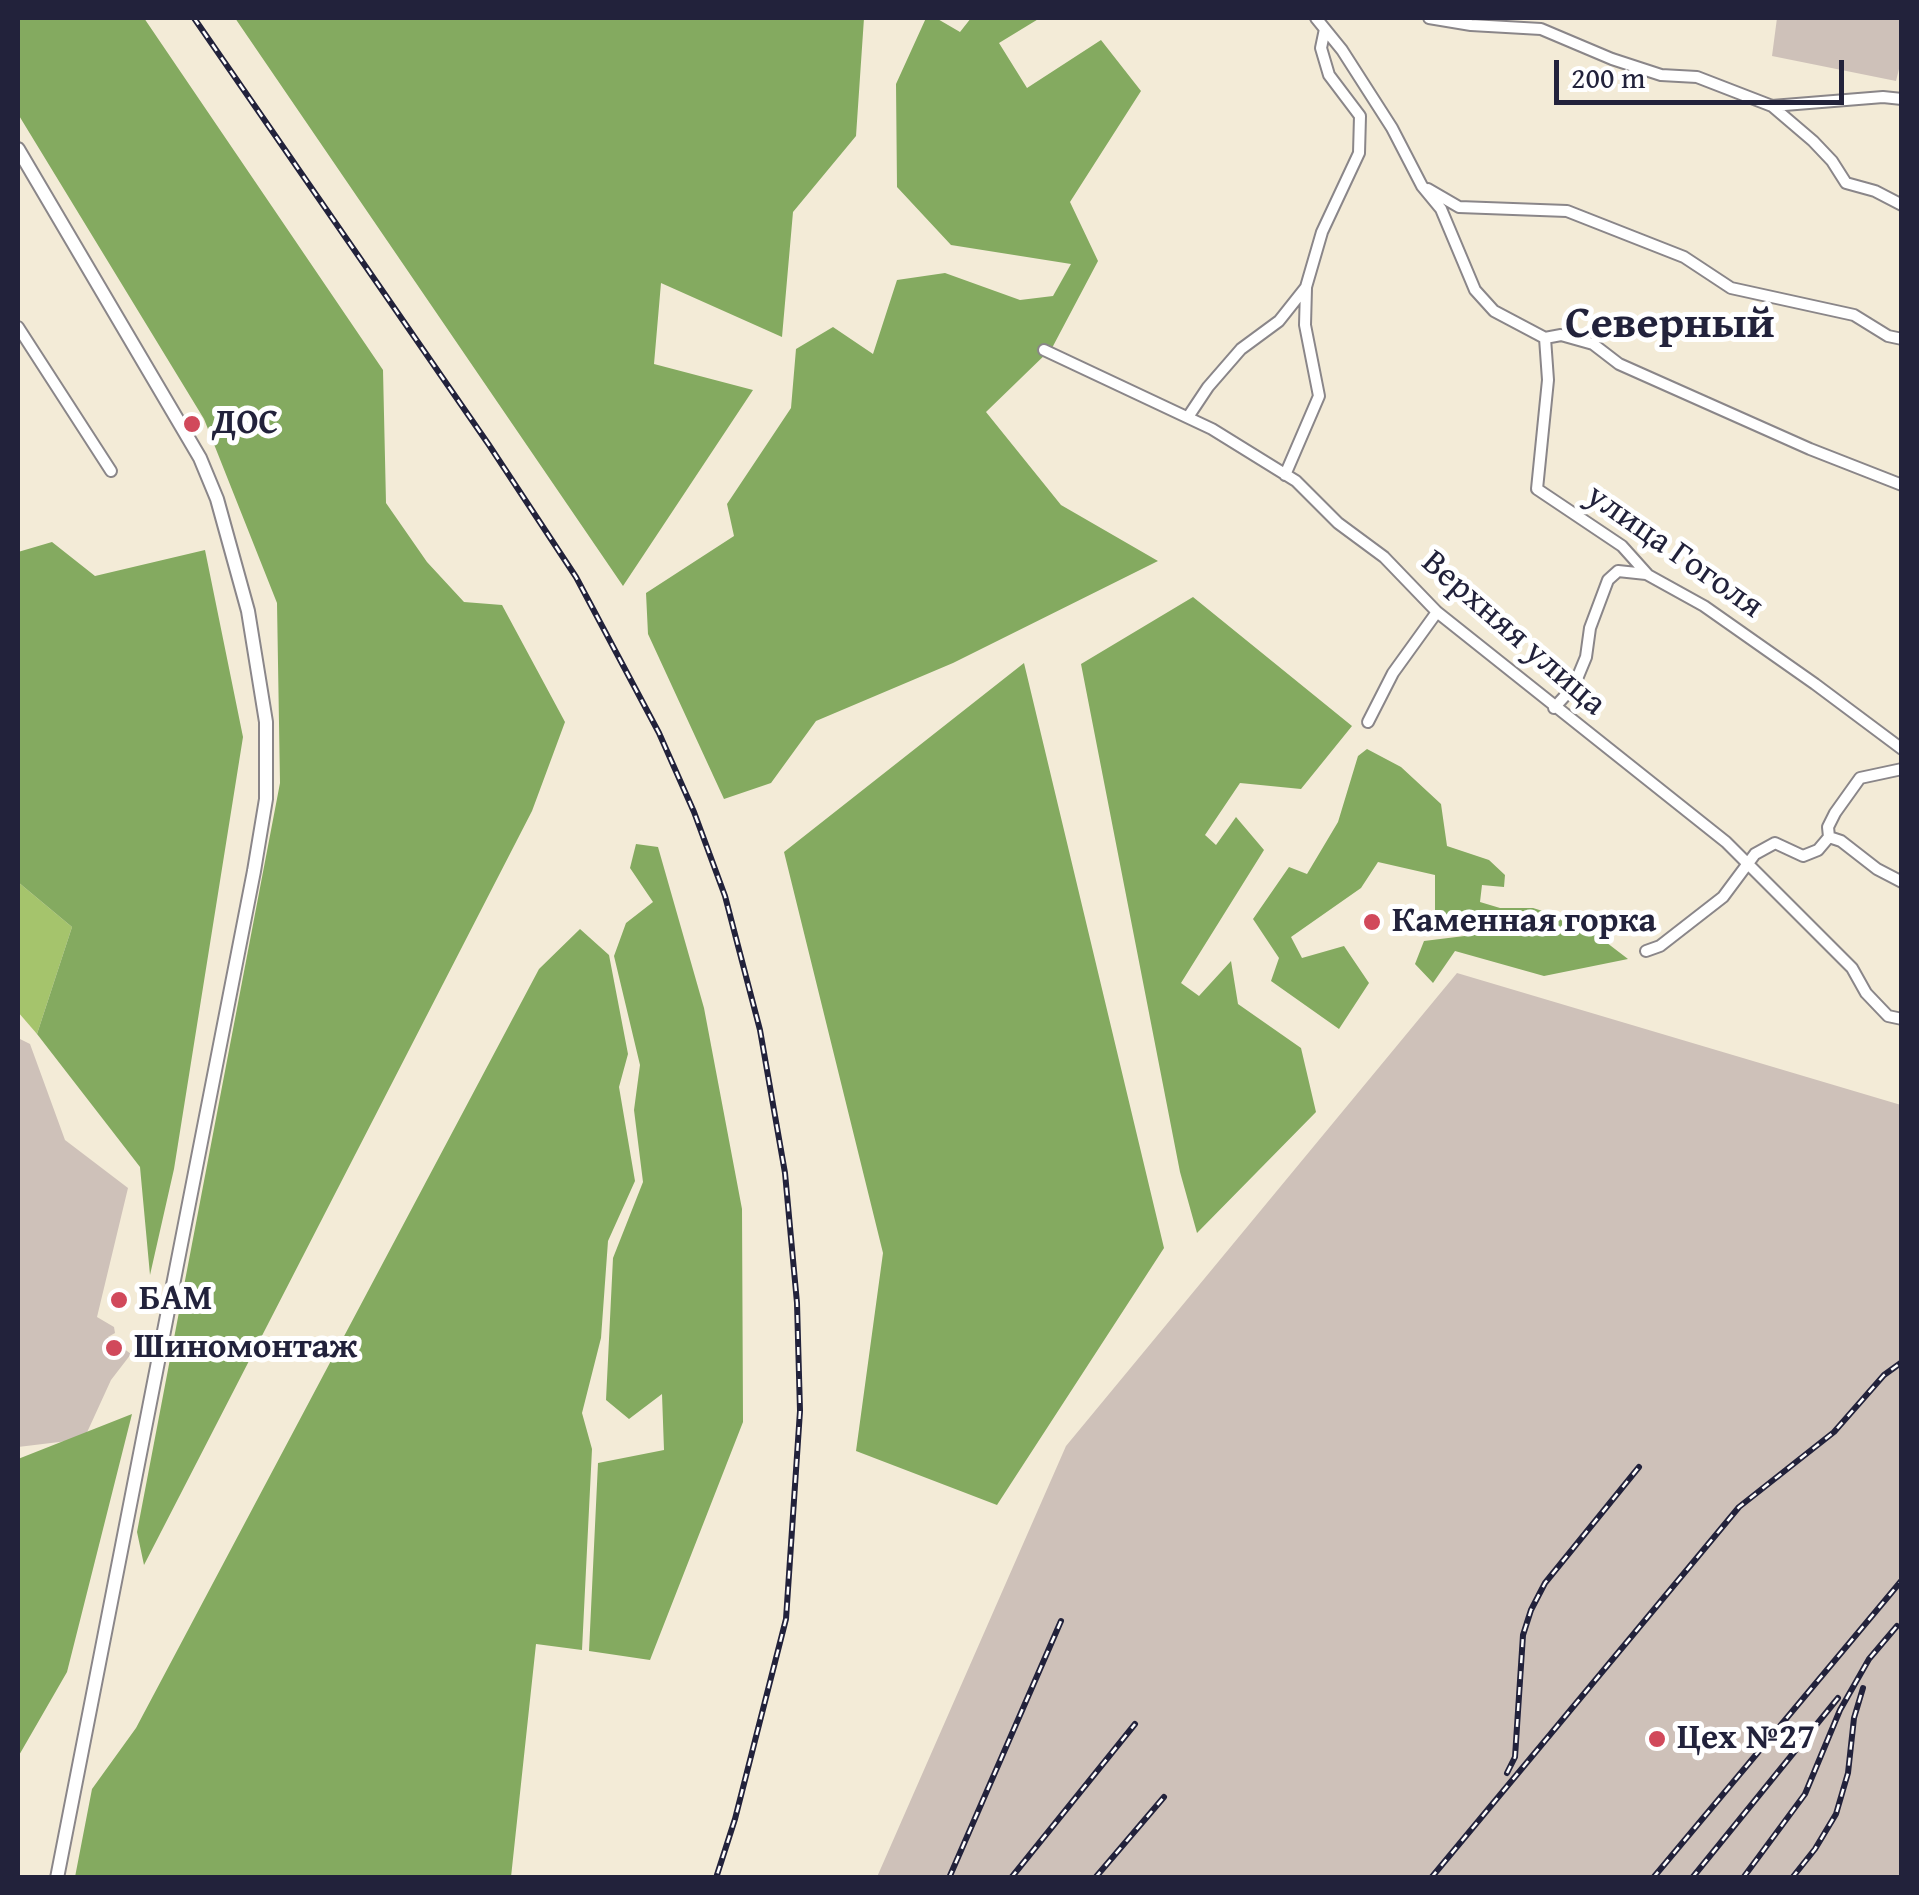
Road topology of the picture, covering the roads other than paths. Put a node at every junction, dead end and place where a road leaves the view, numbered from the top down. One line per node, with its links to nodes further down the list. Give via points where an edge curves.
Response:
1 (1316, 18): 3 (street)
2 (1429, 18): 5 (street, via 1541,29 1612,59 1661,75 1698,77)
3 (1325, 29): 7 (street); 9 (street, via 1321,48 1329,75 1360,116 1359,153 1322,232)
4 (1902, 100): 5 (street)
5 (1772, 106): 8 (street, via 1814,141 1846,183)
6 (18, 149): 29 (main road, via 218,499 248,612 266,722 266,799 254,872)
7 (1422, 186): 11 (street, via 1442,209 1475,290 1494,311); 12 (street, via 1460,206 1567,211 1684,258 1731,288 1854,316)
8 (1902, 205)
9 (1306, 287): 14 (street, via 1279,321 1241,349); 16 (street, via 1305,325 1319,396)
10 (18, 327): 15 (street)
11 (1546, 338): 17 (street, via 1593,344 1619,364); 18 (street, улица Гоголя, via 1537,489 1622,546)
12 (1902, 339)
13 (1044, 350): 14 (street, Верхняя улица)
14 (1188, 417): 16 (street, Верхняя улица)
15 (111, 471)
16 (1285, 474): 19 (street, Верхняя улица, via 1384,557)
17 (1902, 485)
18 (1648, 575): 20 (street, via 1618,570 1608,580 1580,672); 22 (street, улица Гоголя, via 1704,606)
19 (1437, 612): 20 (street, Верхняя улица); 21 (street)
20 (1554, 708): 25 (street, Верхняя улица)
21 (1368, 722)
22 (1902, 749)
23 (1902, 768): 24 (street, via 1860,778 1835,813)
24 (1829, 837): 25 (street, via 1803,856 1775,843); 26 (street)
25 (1748, 866): 27 (street, via 1692,924); 28 (street, Верхняя улица, via 1852,968 1888,1016)
26 (1902, 882)
27 (1646, 951)
28 (1902, 1019)
29 (58, 1878)

